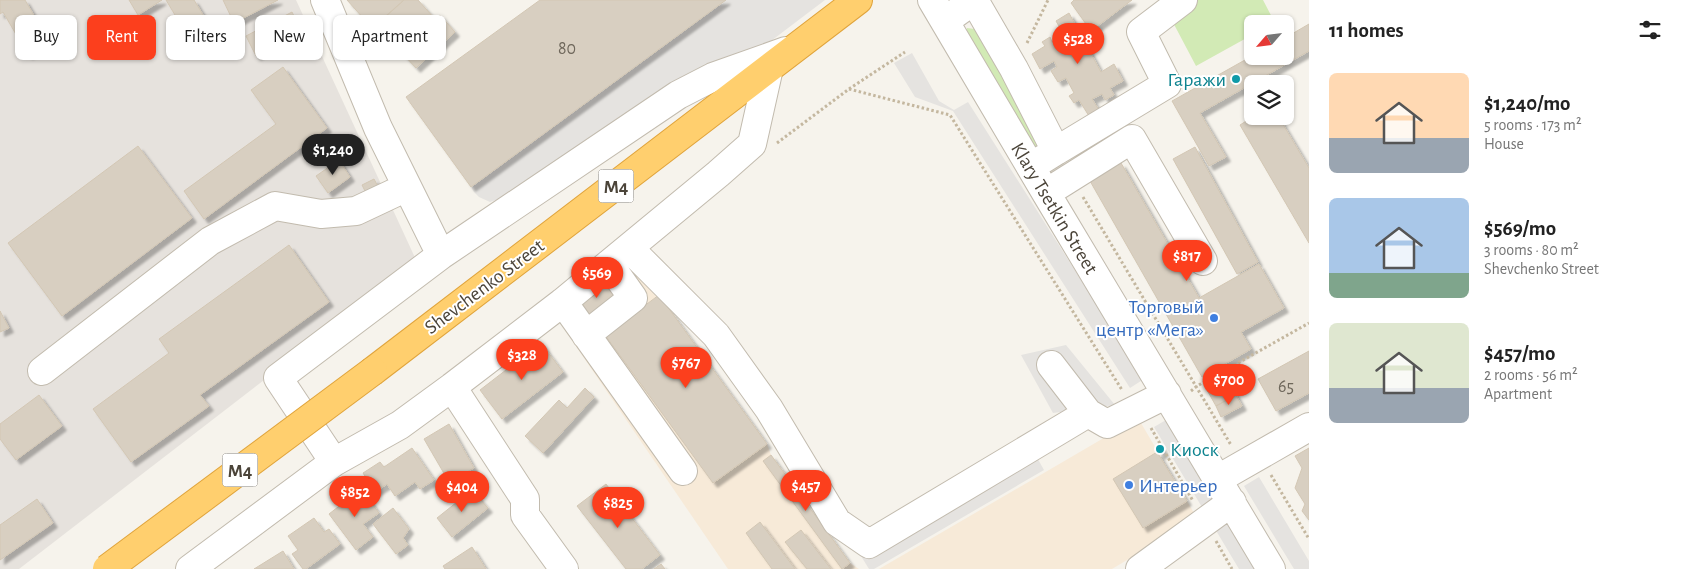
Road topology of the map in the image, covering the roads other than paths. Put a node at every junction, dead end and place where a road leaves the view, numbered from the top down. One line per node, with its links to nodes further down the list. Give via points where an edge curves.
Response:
1 (325, 0): 9 (street, via 378,128)
2 (858, 0): 5 (highway, Shevchenko Street / M4)
3 (1183, 0): 7 (street, via 1141,32 1167,84)
4 (939, 10): 7 (street, via 974,0 1014,68); 8 (street, Klary Tsetkin Street)
5 (797, 47): 6 (highway, Shevchenko Street / M4); 12 (street, via 713,77 678,95)
6 (769, 68): 11 (street, via 752,144); 27 (highway, Shevchenko Street / M4, bridge, via 373,371)
7 (1056, 151): 8 (street)
8 (1030, 167): 10 (street, Klary Tsetkin Street)
9 (407, 187): 12 (street); 18 (street, via 356,211 321,214 275,206 210,241)
10 (1046, 193): 13 (street, via 1132,139); 20 (street, Klary Tsetkin Street)
11 (630, 247): 14 (street); 21 (street, via 716,335 769,409 837,522 869,544)
12 (441, 255): 23 (street, via 278,378)
13 (1203, 261)
14 (609, 264): 15 (street); 16 (street, via 633,298)
15 (563, 302): 16 (street); 19 (street)
16 (586, 335): 24 (street)
17 (1052, 365): 21 (street)
18 (42, 372)
19 (452, 387): 23 (street, via 400,425); 29 (street, via 525,499 525,515)
20 (1170, 400): 21 (street, via 1135,410 1106,424); 25 (street, Klary Tsetkin Street)
21 (1088, 412)
22 (1309, 427): 25 (street)
23 (334, 462): 28 (street)
24 (683, 471)
25 (1218, 479): 26 (street, Klary Tsetkin Street)
26 (1232, 502): 30 (street); 31 (street, Klary Tsetkin Street)
27 (107, 569)
28 (190, 569)
29 (564, 569)
30 (1140, 569)
31 (1272, 569)

